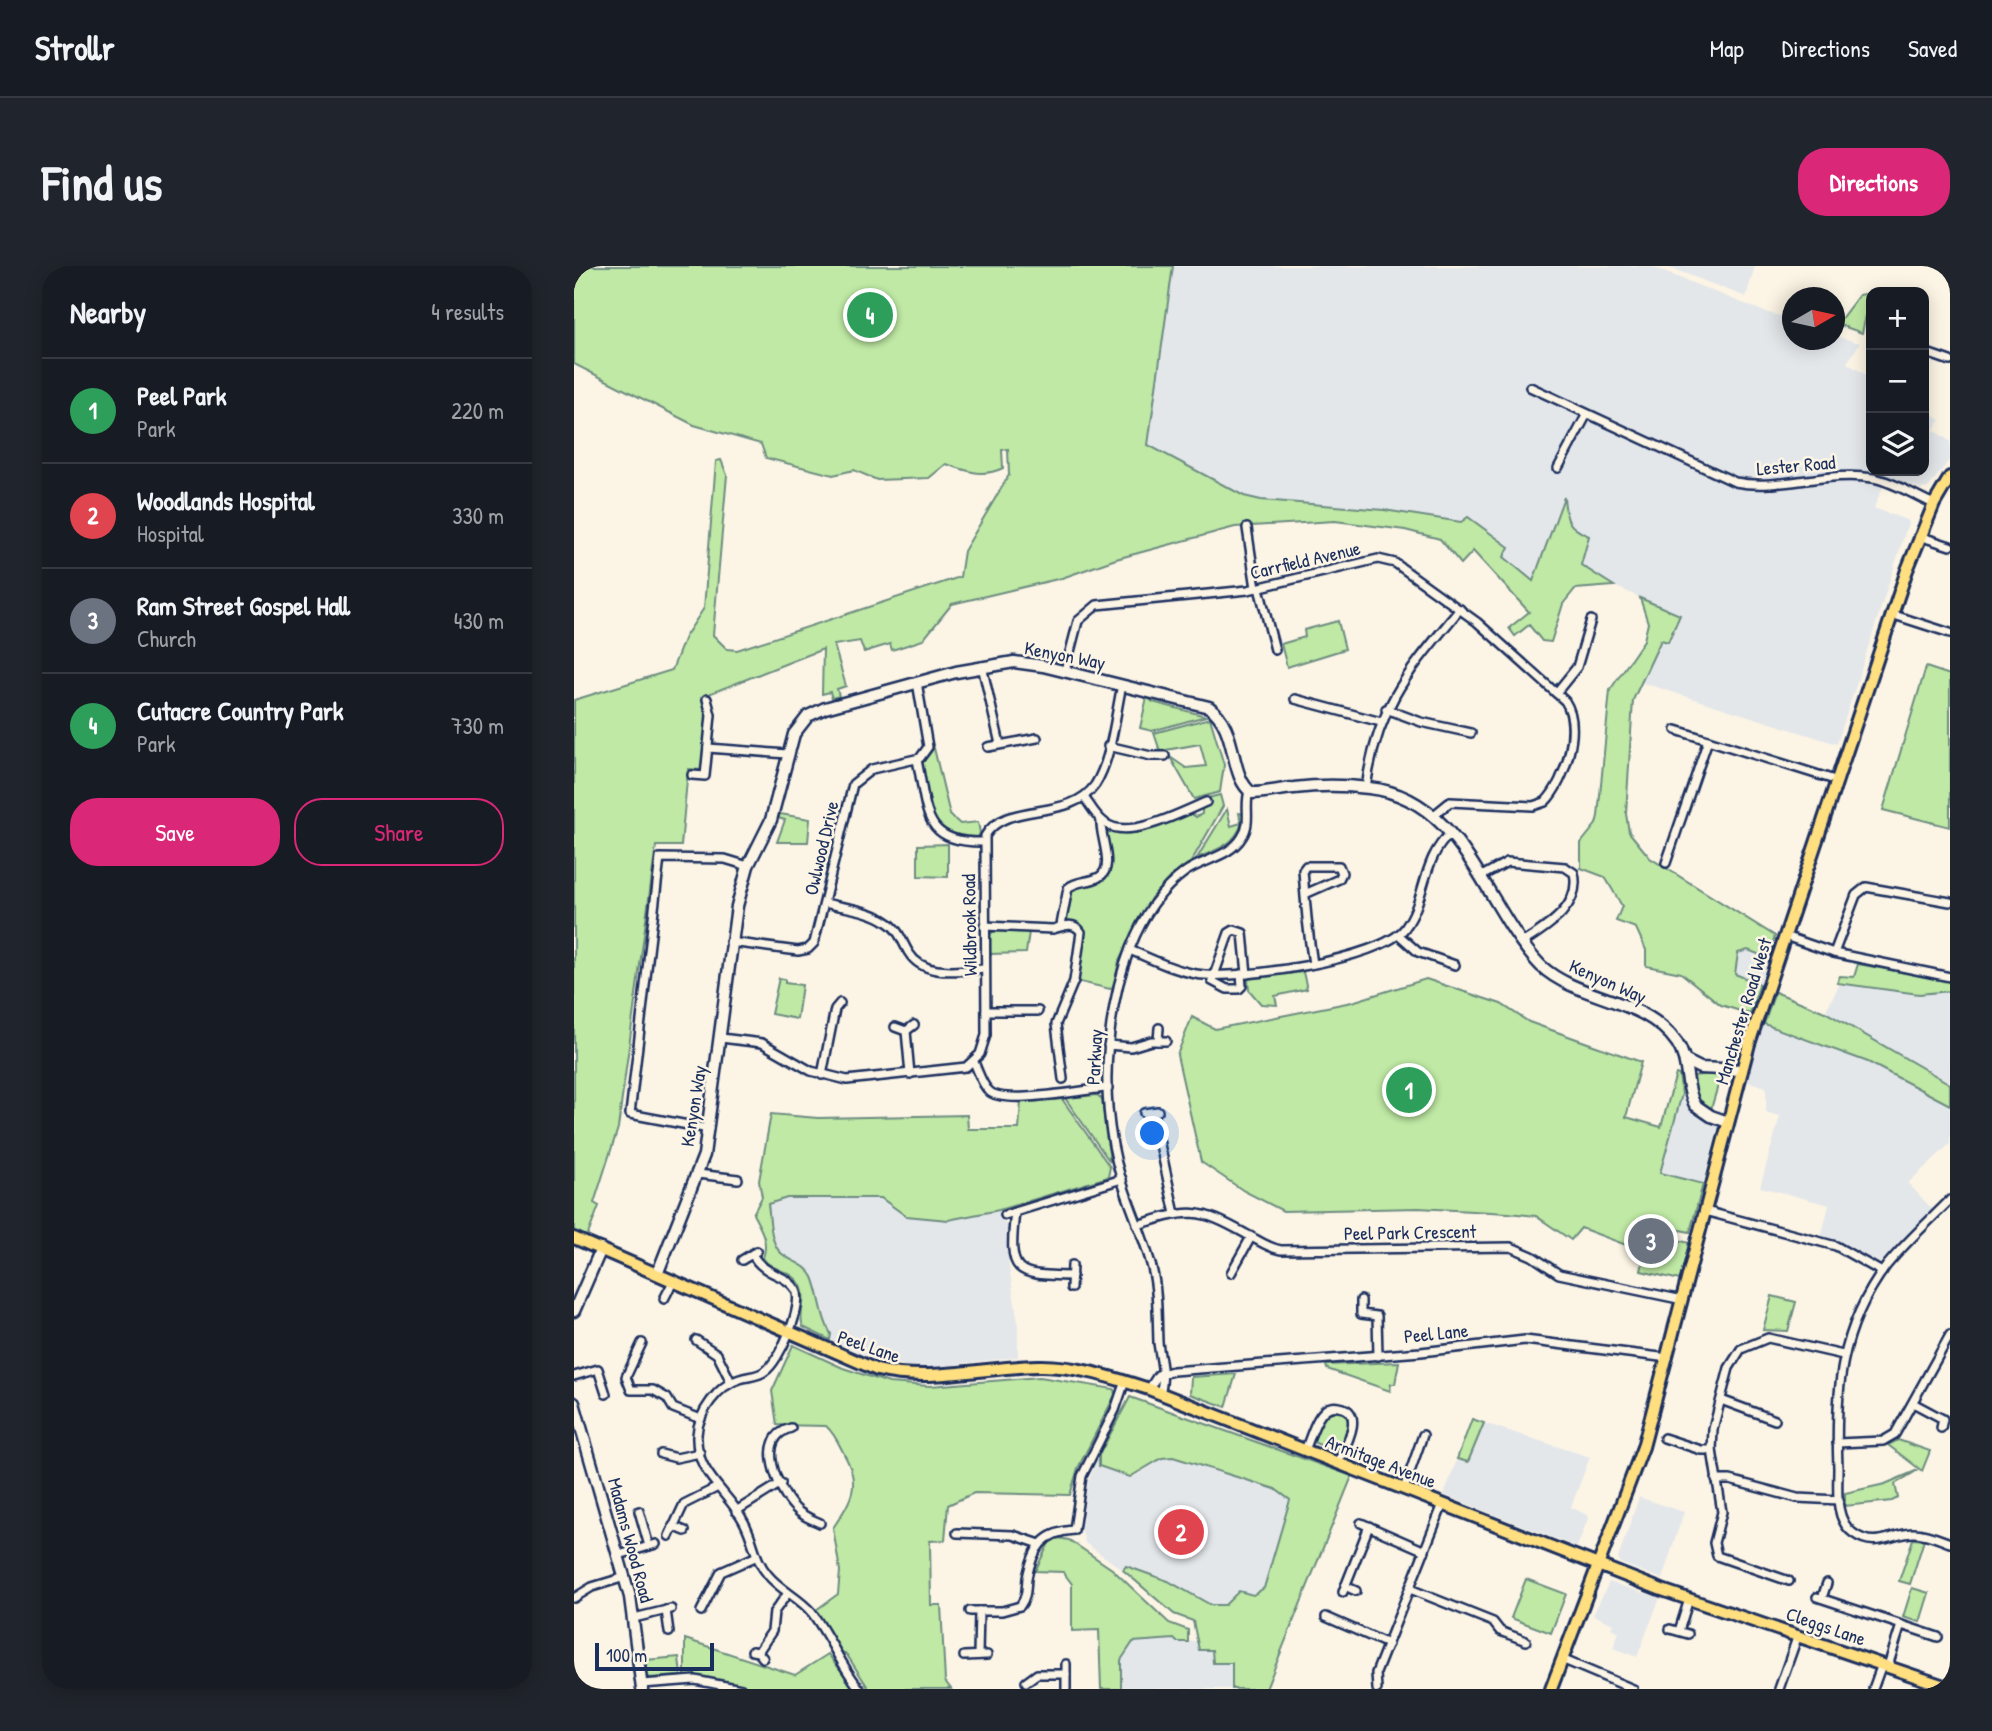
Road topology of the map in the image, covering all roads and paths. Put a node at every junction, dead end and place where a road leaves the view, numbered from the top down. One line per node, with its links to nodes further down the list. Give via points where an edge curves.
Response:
1 (1929, 354): 2 (street)
2 (1950, 361)
3 (1530, 387): 4 (street, Lester Road)
4 (1587, 414): 5 (street); 7 (street, Lester Road, via 1735,482 1757,485 1873,478)
5 (1558, 468)
6 (1950, 477): 7 (main road, Manchester Road West)
7 (1934, 504): 9 (main road, Manchester Road West)
8 (1247, 528): 11 (street)
9 (1919, 536): 10 (street); 13 (main road, Manchester Road West)
10 (1950, 546)
11 (1257, 588): 12 (street, Carrfield Avenue, via 1388,560); 16 (street); 18 (street, Carrfield Avenue, via 1093,606 1078,621)
12 (1460, 610): 21 (street, Carrfield Avenue); 24 (street, via 1414,665)
13 (1891, 614): 15 (street); 38 (main road, Manchester Road West)
14 (1591, 620): 21 (street, via 1577,667)
15 (1950, 633)
16 (1276, 645)
17 (982, 666): 18 (street, Kenyon Way, via 1014,662); 19 (street, Kenyon Way); 30 (street)
18 (1065, 671): 20 (street, Kenyon Way)
19 (917, 681): 34 (street, Kenyon Way, via 814,713 796,730); 36 (street, via 929,742)
20 (1122, 685): 31 (street); 40 (street, Kenyon Way, via 1214,710 1228,730)
21 (1556, 693): 43 (street, Carrfield Avenue, via 1568,706 1573,722 1549,798 1538,806 1450,802)
22 (707, 699): 33 (street, via 711,710)
23 (1300, 703): 25 (street)
24 (1386, 709): 25 (street); 27 (street)
25 (1381, 722): 39 (street)
26 (1676, 730): 29 (street)
27 (1471, 733)
28 (1037, 738): 30 (street)
29 (1708, 740): 38 (street); 47 (street)
30 (1000, 744): 32 (street)
31 (1108, 746): 35 (street); 41 (street, via 1098,779)
32 (988, 747)
33 (708, 748): 34 (street); 37 (street, via 705,776)
34 (787, 754): 48 (street, Kenyon Way, via 771,820)
35 (1165, 756)
36 (917, 760): 46 (street, via 936,830 953,840); 52 (street, Owlwood Drive, via 872,769 853,784)
37 (692, 775)
38 (1838, 781): 56 (main road, Manchester Road West)
39 (1366, 788): 40 (street, Kenyon Way); 43 (street, Kenyon Way, via 1401,796)
40 (1249, 791): 59 (street, Parkway, via 1247,826 1240,840 1171,883 1150,909)
41 (1084, 797): 44 (street); 46 (street, via 998,821 987,831)
42 (1206, 802): 44 (street, via 1133,830 1117,829)
43 (1434, 816): 45 (street, Kenyon Way)
44 (1101, 820): 53 (street, via 1107,862 1104,872 1068,888)
45 (1451, 833): 49 (street, Kenyon Way); 55 (street, via 1436,846 1410,920)
46 (984, 842): 54 (street, Wildbrook Road)
47 (1667, 863)
48 (748, 866): 57 (street, Kenyon Way); 87 (street, via 725,859 660,858 630,1114)
49 (1480, 877): 58 (street, Kenyon Way); 58 (street, via 1507,862 1565,867 1574,873 1575,883 1563,912)
50 (1305, 894): 50 (street, via 1339,879 1339,866 1304,867); 62 (street)
51 (1950, 902): 60 (street, via 1866,887 1854,899)
52 (824, 903): 57 (street, Owlwood Drive, via 814,943 808,949); 64 (street, via 873,914 887,922 923,967)
53 (1061, 925): 54 (street, via 1053,929); 83 (street, via 1079,928 1082,936 1071,990 1056,1024 1065,1066)
54 (984, 926): 64 (street, Wildbrook Road)
55 (1399, 935): 61 (street, via 1412,949); 62 (street, via 1384,944)
56 (1785, 936): 60 (street); 80 (main road, Manchester Road West)
57 (730, 942): 76 (street, Kenyon Way)
58 (1522, 943): 78 (street, Kenyon Way, via 1553,975 1618,1002 1662,1029 1677,1043)
59 (1130, 950): 67 (street, via 1183,972); 77 (street, Parkway)
60 (1834, 953): 68 (street)
61 (1442, 961): 63 (street); 65 (street)
62 (1313, 964): 66 (street)
63 (1455, 965)
64 (985, 969): 70 (street, Wildbrook Road)
65 (1439, 970)
66 (1244, 974): 67 (street); 67 (street, via 1241,988 1230,990 1214,984); 67 (street, via 1242,933 1234,930)
67 (1213, 976)
68 (1950, 977)
69 (835, 1005): 81 (street)
70 (986, 1011): 71 (street, via 1026,1007); 79 (street, Wildbrook Road, via 985,1045)
71 (1038, 1011)
72 (914, 1025): 75 (street)
73 (895, 1027): 75 (street)
74 (1159, 1028): 77 (street, via 1162,1041 1131,1047)
75 (906, 1031): 82 (street)
76 (721, 1038): 81 (street, via 762,1043 797,1068); 87 (street, Kenyon Way)
77 (1108, 1045): 84 (street, Parkway)
78 (1686, 1061): 80 (street, via 1700,1068); 86 (street, Kenyon Way, via 1695,1105)
79 (974, 1062): 82 (street); 84 (street, via 987,1089 996,1096)
80 (1742, 1070): 86 (main road, Manchester Road West)
81 (822, 1074): 82 (street, via 847,1080)
82 (910, 1074)
83 (1063, 1080)
84 (1108, 1088): 89 (street, Parkway, via 1111,1134)
85 (1144, 1113): 94 (street, via 1156,1111)
86 (1728, 1122): 92 (main road, Manchester Road West)
87 (709, 1129): 88 (street, Kenyon Way)
88 (698, 1174): 90 (street); 102 (street, Kenyon Way)
89 (1122, 1179): 93 (street); 96 (street, Parkway)
90 (736, 1180)
91 (1950, 1200): 103 (street)
92 (1705, 1211): 103 (street, via 1836,1246); 110 (main road, Manchester Road West)
93 (1015, 1212): 95 (street); 105 (street, via 1013,1255 1020,1270 1028,1275)
94 (1175, 1214): 96 (street, Peel Park Crescent); 97 (street, Peel Park Crescent, via 1212,1215)
95 (1005, 1216)
96 (1137, 1225): 119 (street, Parkway, via 1153,1271)
97 (1251, 1237): 104 (street); 110 (street, Peel Park Crescent, via 1281,1250 1511,1247 1559,1274)
98 (574, 1238): 99 (main road, Peel Lane)
99 (601, 1250): 102 (main road, Peel Lane); 111 (street)
100 (742, 1260): 112 (street, via 755,1253 762,1269 790,1283 799,1308)
101 (1072, 1265): 105 (street)
102 (657, 1272): 106 (main road, Peel Lane)
103 (1882, 1272): 116 (street)
104 (1231, 1273)
105 (1072, 1276): 107 (street)
106 (674, 1279): 108 (street); 112 (main road, Peel Lane)
107 (1071, 1288)
108 (664, 1299)
109 (1361, 1300): 117 (street, via 1361,1314 1375,1314 1377,1319)
110 (1683, 1300): 118 (main road, Manchester Road West)
111 (574, 1311)
112 (788, 1332): 121 (main road, Peel Lane, via 851,1361 903,1376 1047,1366); 122 (street, via 769,1368)
113 (1950, 1335): 127 (street)
114 (702, 1340): 122 (street, via 717,1354)
115 (642, 1343): 128 (street, via 633,1353 626,1377 631,1390 653,1390 673,1408)
116 (1843, 1355): 125 (street, via 1777,1339 1753,1342 1732,1361); 135 (street, via 1836,1404)
117 (1378, 1356): 118 (street, Peel Lane, via 1525,1340); 119 (street, Peel Lane)
118 (1668, 1358): 161 (main road, Manchester Road West, via 1640,1457)
119 (1164, 1374): 123 (street, via 1155,1378)
120 (574, 1376): 124 (street, via 598,1369)
121 (1125, 1381): 123 (main road, Peel Lane); 157 (street, via 1082,1476 1074,1530 1054,1532)
122 (731, 1382): 128 (street)
123 (1154, 1391): 136 (main road, Armitage Avenue)
124 (606, 1394)
125 (1721, 1400): 129 (street); 137 (street)
126 (574, 1403): 130 (street, Madams Wood Road)
127 (1913, 1403): 132 (street, via 1943,1419); 135 (street, via 1888,1440)
128 (701, 1419): 138 (street)
129 (1771, 1421)
130 (577, 1426): 159 (street, Madams Wood Road)
131 (791, 1428): 142 (street, via 776,1436 770,1450)
132 (1941, 1428)
133 (1423, 1435): 144 (street)
134 (1664, 1438): 137 (street, via 1672,1444)
135 (1837, 1443): 145 (street)
136 (1305, 1450): 140 (main road, Armitage Avenue); 140 (street, via 1323,1411 1344,1408 1352,1416 1353,1427)
137 (1712, 1450): 141 (street)
138 (700, 1453): 139 (street, via 670,1461); 143 (street)
139 (661, 1454)
140 (1338, 1463): 144 (main road, Armitage Avenue)
141 (1717, 1480): 145 (street, via 1782,1496); 163 (street, via 1722,1512 1715,1552 1721,1559)
142 (781, 1483): 148 (street); 149 (street, via 795,1508)
143 (716, 1488): 148 (street); 150 (street, via 684,1504)
144 (1404, 1489): 146 (main road, Armitage Avenue)
145 (1839, 1500): 156 (street, via 1846,1525 1862,1539 1882,1542 1913,1533)
146 (1443, 1504): 158 (street); 161 (main road, Armitage Avenue)
147 (639, 1511): 159 (street, via 653,1545)
148 (736, 1511): 160 (street)
149 (822, 1523)
150 (673, 1526): 151 (street); 154 (street)
151 (685, 1531)
152 (957, 1533): 153 (street)
153 (969, 1534): 155 (street); 157 (street, via 1013,1535)
154 (669, 1536)
155 (968, 1543)
156 (1950, 1543)
157 (1040, 1544): 181 (street, via 1023,1603 1009,1611 974,1611 982,1655)
158 (1425, 1551): 165 (street); 166 (street, via 1365,1525 1344,1589)
159 (619, 1555): 162 (street, Madams Wood Road)
160 (755, 1557): 167 (street); 170 (street, via 721,1572 703,1598)
161 (1600, 1567): 169 (main road, Cleggs Lane); 182 (main road, Manchester Road West)
162 (625, 1577): 168 (street); 171 (street, Madams Wood Road)
163 (1784, 1577)
164 (1826, 1583): 173 (street, via 1819,1597)
165 (1410, 1589): 178 (street, via 1493,1622 1500,1631); 179 (street)
166 (1356, 1591)
167 (788, 1593): 180 (street, via 774,1612 772,1631); 190 (street, via 810,1611)
168 (574, 1598)
169 (1689, 1599): 175 (street, via 1675,1630); 176 (main road, Cleggs Lane)
170 (701, 1611)
171 (634, 1618): 174 (street, via 668,1609); 187 (street, Madams Wood Road)
172 (1326, 1618): 179 (street)
173 (1901, 1625): 177 (street); 184 (street)
174 (669, 1632)
175 (1688, 1634)
176 (1798, 1635): 184 (main road, Cleggs Lane); 195 (street)
177 (1938, 1637)
178 (1526, 1641)
179 (1388, 1644): 192 (street, via 1376,1673)
180 (758, 1653)
181 (964, 1656)
182 (1564, 1660): 193 (main road, Manchester Road West); 194 (street)
183 (1066, 1664): 185 (street)
184 (1885, 1665): 188 (main road, Cleggs Lane); 196 (street)
185 (1066, 1674): 186 (street, via 1037,1674); 191 (street)
186 (1023, 1685)
187 (642, 1687): 189 (street, via 695,1680)
188 (1950, 1688)
189 (741, 1689)
190 (860, 1689)
191 (1066, 1689)
192 (1377, 1689)
193 (1551, 1689)
194 (1633, 1689)
195 (1779, 1689)
196 (1873, 1689)

